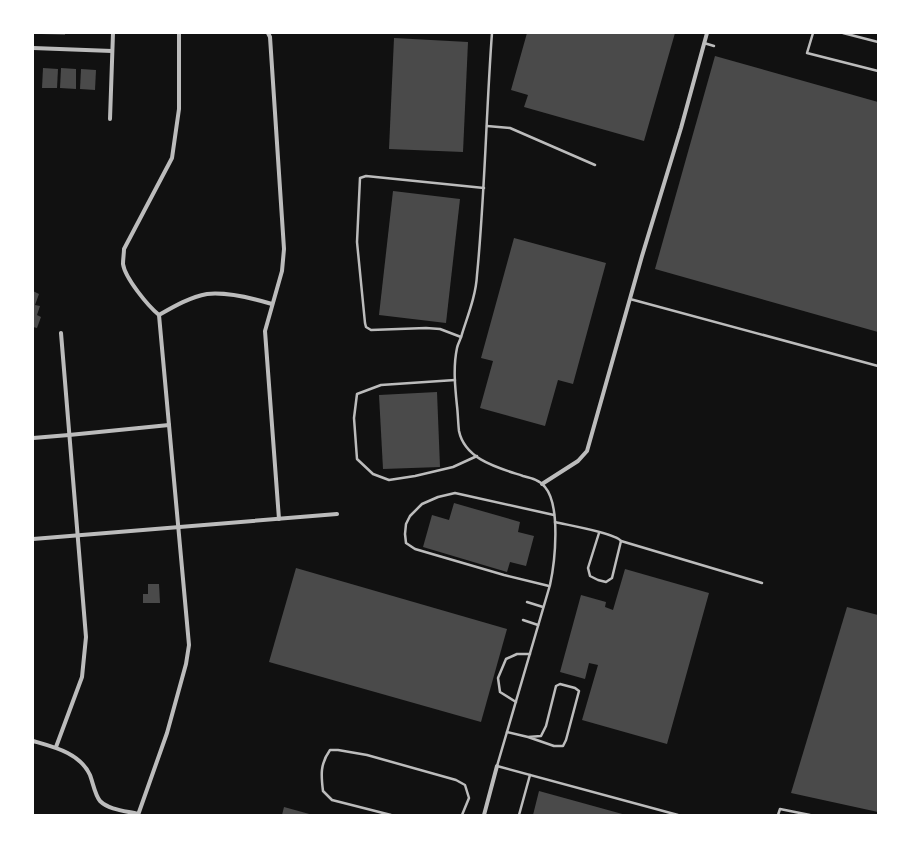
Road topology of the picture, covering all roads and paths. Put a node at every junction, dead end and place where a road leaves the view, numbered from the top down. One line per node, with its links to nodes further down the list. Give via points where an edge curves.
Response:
1 (113, 33): 12 (street)
2 (179, 33): 20 (street, via 179,109 172,158 124,248 123,264 126,273 148,306)
3 (268, 33): 19 (street, via 284,249 282,271)
4 (492, 33): 15 (lane)
5 (707, 33): 9 (street)
6 (812, 33): 13 (lane, via 807,53)
7 (843, 33): 8 (lane)
8 (878, 42)
9 (704, 43): 10 (lane); 18 (street)
10 (714, 46)
11 (33, 48): 12 (street)
12 (112, 51): 14 (street)
13 (878, 71)
14 (110, 119)
15 (487, 126): 16 (lane, via 510,128); 17 (lane)
16 (595, 165)
17 (484, 188): 22 (lane, via 477,277 473,301); 22 (lane, via 366,176 360,178 357,242 366,327 371,330 440,329)
18 (630, 299): 23 (lane); 29 (street, via 587,451 578,461)
19 (272, 304): 20 (street, via 242,296 208,294 188,300); 32 (street, via 264,331)
20 (158, 315): 25 (street)
21 (61, 333): 26 (street)
22 (461, 337): 24 (lane, via 457,347)
23 (878, 366)
24 (455, 380): 28 (lane, via 459,431 464,444); 28 (lane, via 381,385 357,394 354,418 356,459 373,474 389,480 453,467)
25 (169, 424): 26 (street); 34 (street)
26 (69, 436): 27 (street); 36 (street)
27 (33, 438)
28 (478, 456): 29 (lane, via 495,466)
29 (542, 484): 31 (lane, via 551,497)
30 (337, 514): 32 (street)
31 (554, 515): 33 (lane); 40 (lane, via 455,493 422,504 410,516 405,534 406,543 415,549)
32 (279, 519): 34 (street)
33 (555, 522): 35 (lane); 40 (lane, via 554,565)
34 (178, 527): 36 (street); 53 (street, via 189,645 167,732)
35 (599, 532): 38 (lane, via 619,538); 38 (lane, via 588,568 590,576 598,580 606,582 612,578)
36 (77, 534): 37 (street); 50 (street, via 86,637 82,677)
37 (33, 539)
38 (621, 541): 39 (lane)
39 (762, 583)
40 (549, 586): 42 (lane)
41 (527, 602): 42 (lane)
42 (543, 607): 44 (lane)
43 (523, 620): 44 (lane)
44 (538, 624): 45 (lane)
45 (530, 654): 46 (lane); 46 (lane, via 517,654 506,659 498,678 500,692)
46 (516, 702): 47 (lane)
47 (507, 732): 48 (lane); 51 (lane)
48 (528, 737): 48 (lane, via 541,736 556,686 560,684 579,691 563,746 554,746)
49 (33, 741): 50 (street)
50 (56, 747): 53 (street, via 69,753 84,766 99,800 108,807)
51 (497, 766): 52 (lane); 56 (street)
52 (530, 775): 57 (lane); 58 (lane)
53 (138, 814)
54 (391, 815): 55 (lane, via 332,800 322,791 320,774 324,758 330,750 367,755 456,780 465,785 469,798)
55 (462, 815)
56 (484, 815)
57 (519, 815)
58 (678, 815)
59 (778, 815): 60 (lane, via 780,809)
60 (810, 815)

